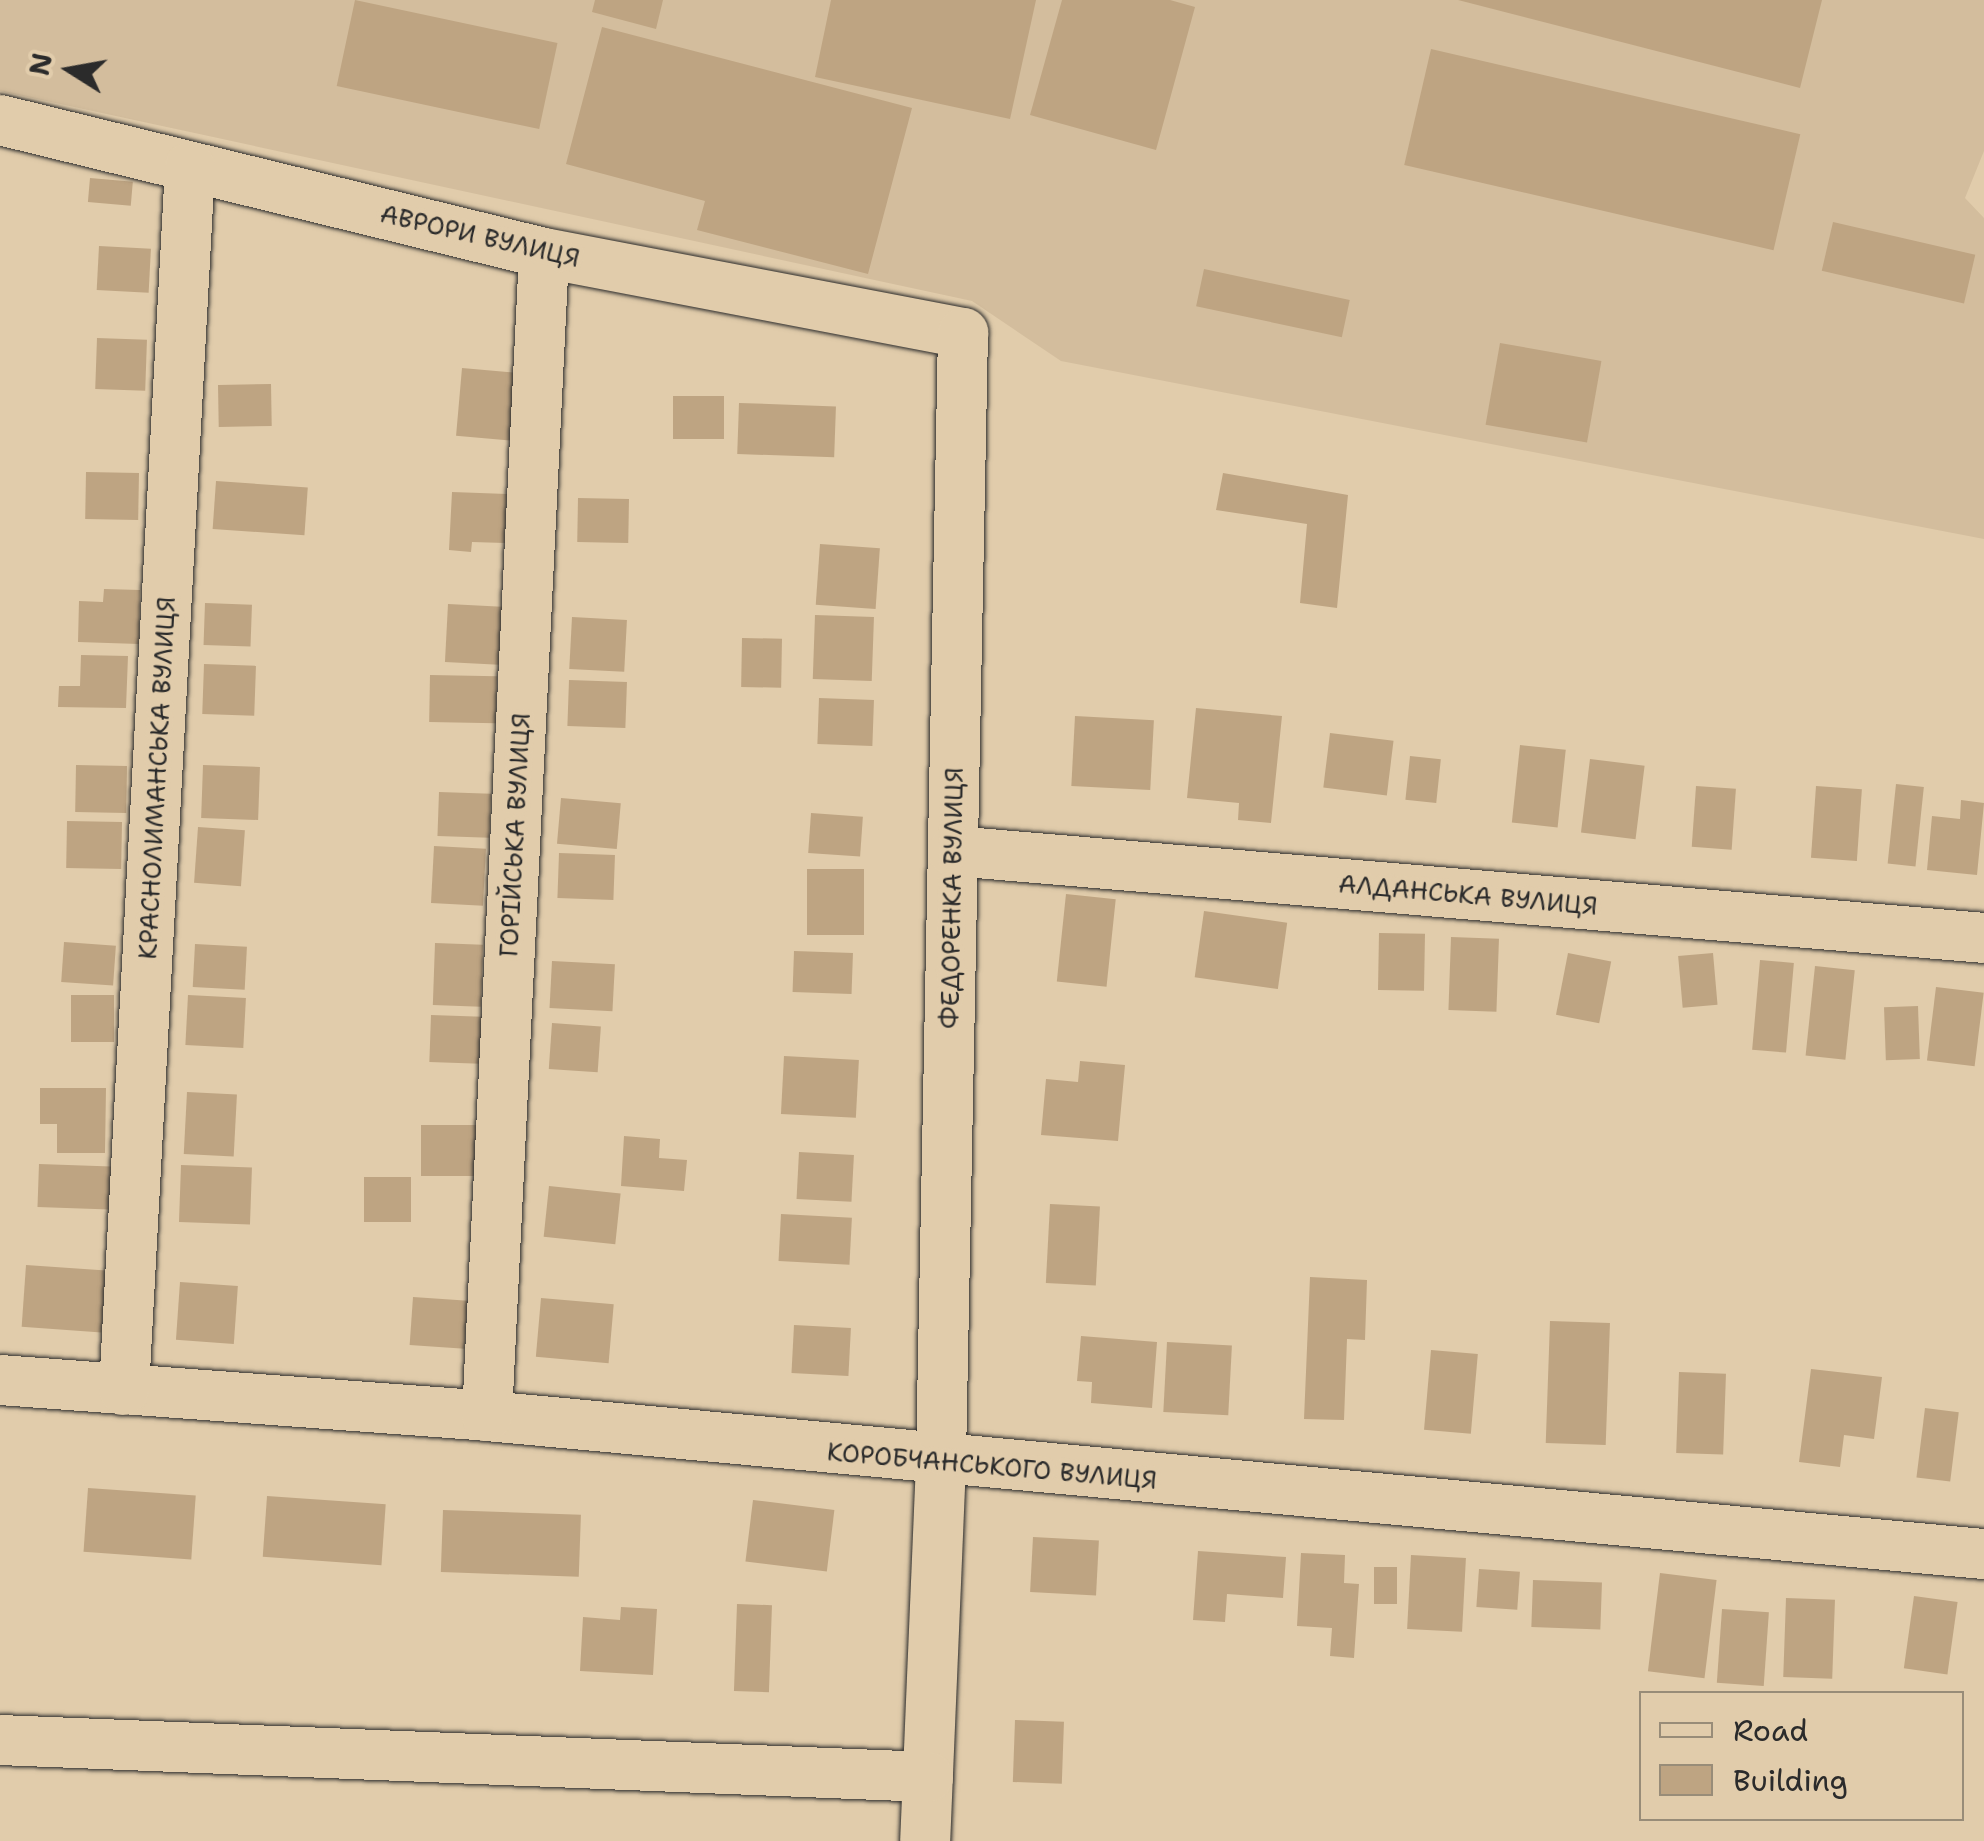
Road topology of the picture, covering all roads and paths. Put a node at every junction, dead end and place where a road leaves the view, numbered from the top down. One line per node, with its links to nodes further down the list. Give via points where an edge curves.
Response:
1 (0, 120): 2 (street, АВРОРИ ВУЛИЦЯ)
2 (190, 166): 3 (street, АВРОРИ ВУЛИЦЯ); 8 (street, КРАСНОЛИМАНСЬКА ВУЛИЦЯ)
3 (544, 253): 4 (street, АВРОРИ ВУЛИЦЯ); 9 (street, ГОРІЙСЬКА ВУЛИЦЯ)
4 (963, 333): 5 (street, ФЕДОРЕНКА ВУЛИЦЯ)
5 (953, 852): 6 (street, АЛДАНСЬКА ВУЛИЦЯ); 10 (street, ФЕДОРЕНКА ВУЛИЦЯ)
6 (1984, 938)
7 (0, 1380): 8 (street, КОРОБЧАНСЬКОГО ВУЛИЦЯ)
8 (124, 1390): 9 (street, КОРОБЧАНСЬКОГО ВУЛИЦЯ)
9 (486, 1416): 10 (street, КОРОБЧАНСЬКОГО ВУЛИЦЯ)
10 (941, 1463): 11 (street, КОРОБЧАНСЬКОГО ВУЛИЦЯ); 13 (street, ФЕДОРЕНКА ВУЛИЦЯ)
11 (1984, 1554)
12 (0, 1740): 13 (street)
13 (928, 1777): 14 (street, ФЕДОРЕНКА ВУЛИЦЯ)
14 (925, 1841)

